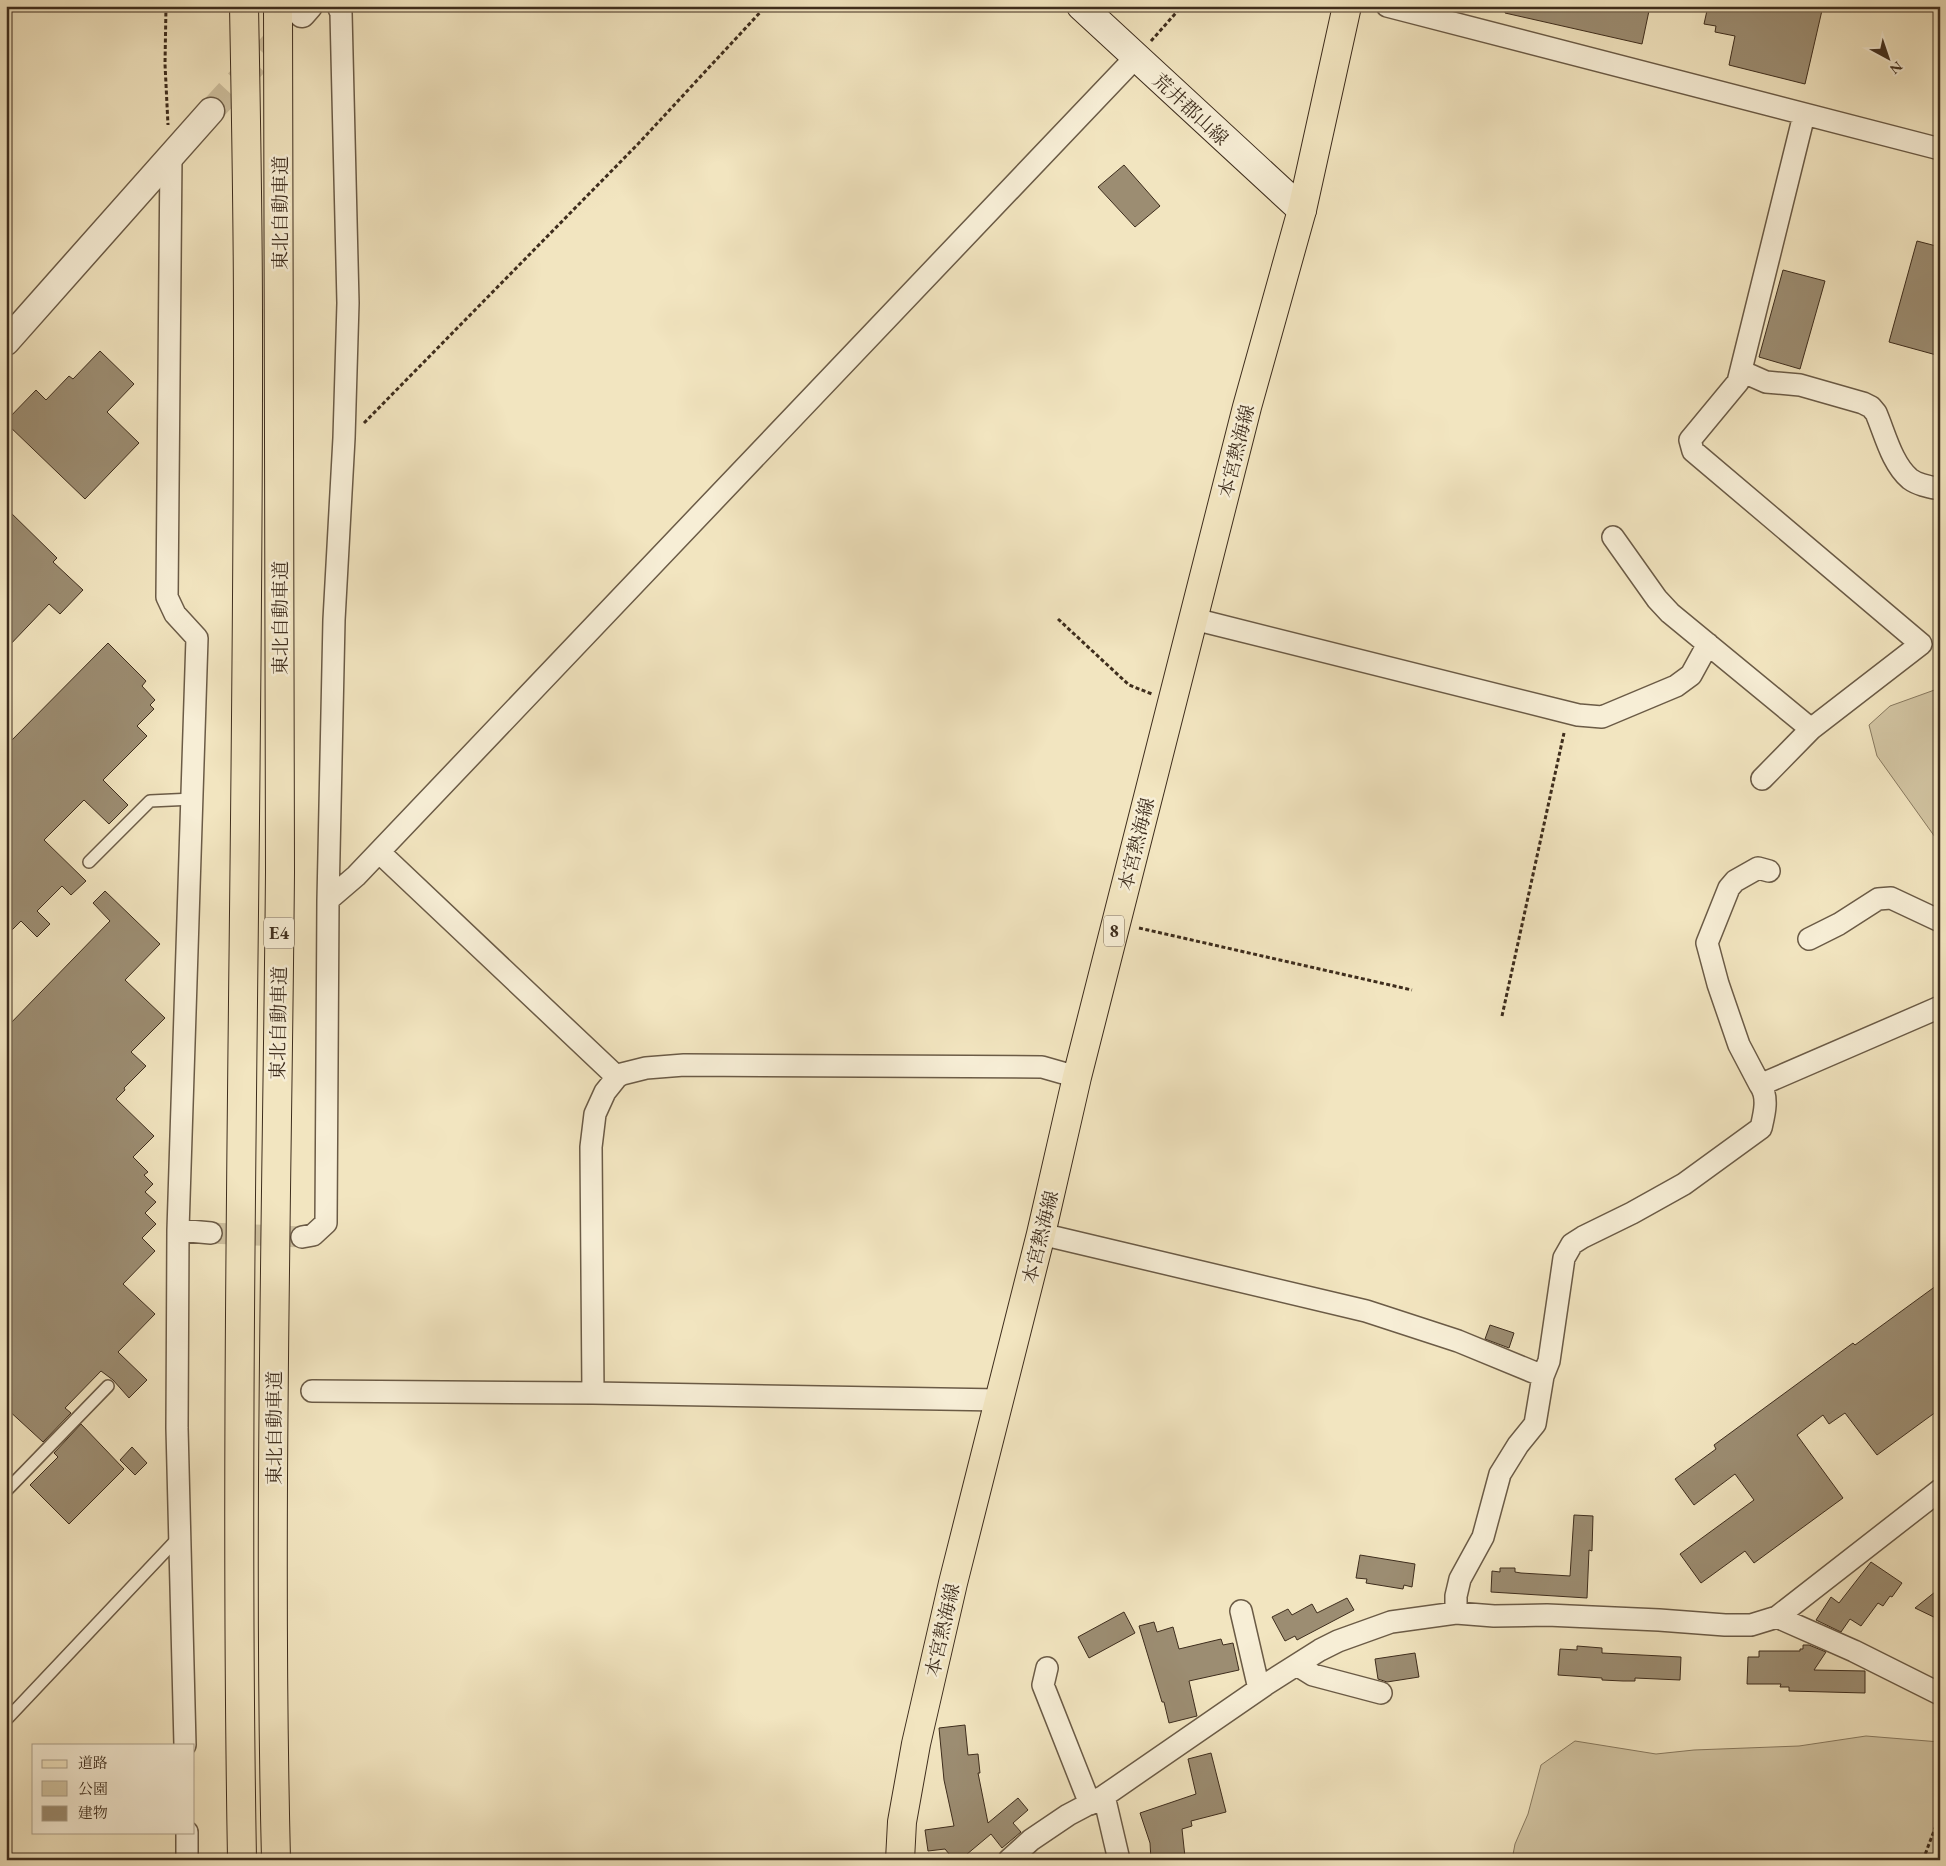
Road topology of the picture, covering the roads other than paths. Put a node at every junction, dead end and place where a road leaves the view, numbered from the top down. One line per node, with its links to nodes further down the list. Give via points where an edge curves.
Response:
1 (244, 6): 57 (main road, 東北自動車道 / E4, via 248,322 240,1246)
2 (338, 6): 25 (street, via 341,13 348,303 334,620)
3 (1081, 6): 7 (main road, 荒井郡山線)
4 (1346, 6): 12 (main road, 本宮熱海線 / 8)
5 (1387, 6): 9 (street)
6 (296, 9): 58 (main road, 東北自動車道 / E4, via 281,318 273,1728)
7 (1136, 57): 12 (main road, 荒井郡山線); 22 (street)
8 (211, 111): 11 (street)
9 (1804, 115): 10 (street); 14 (street)
10 (1940, 149)
11 (171, 155): 13 (street); 21 (street, via 167,596 175,614 197,638)
12 (1302, 210): 17 (main road, 本宮熱海線 / 8, via 1247,407)
13 (6, 342)
14 (1741, 371): 15 (street, via 1766,382 1800,385 1871,407 1896,460 1911,479); 19 (street, via 1738,382 1690,440 1693,451 1921,644)
15 (1940, 489)
16 (1613, 538): 18 (street, via 1657,599)
17 (1194, 619): 18 (street, via 1569,713 1602,717 1676,686 1690,675); 29 (main road, 本宮熱海線 / 8)
18 (1708, 644): 19 (street)
19 (1811, 729): 20 (street)
20 (1762, 779)
21 (193, 799): 23 (lane, via 150,801); 32 (street)
22 (379, 852): 25 (street); 30 (street)
23 (90, 862)
24 (1769, 871): 31 (street, via 1758,868 1729,888 1707,944 1739,1045)
25 (328, 900): 35 (street, via 326,1223 314,1235)
26 (1940, 921): 27 (street, via 1890,898 1878,899)
27 (1809, 939)
28 (1940, 1007): 31 (street)
29 (1077, 1077): 30 (street, via 1042,1067 684,1064 646,1068); 34 (main road, 本宮熱海線 / 8)
30 (617, 1078): 39 (street, via 605,1092 595,1114 591,1147)
31 (1760, 1085): 36 (street, via 1764,1091 1761,1128 1684,1184 1572,1244 1564,1258 1549,1361)
32 (178, 1230): 33 (street); 43 (street)
33 (211, 1233)
34 (1041, 1234): 36 (street, via 1366,1310 1458,1341); 40 (main road, 本宮熱海線 / 8)
35 (302, 1237)
36 (1543, 1376): 45 (street, via 1535,1424 1500,1474 1482,1537 1460,1579)
37 (108, 1386): 42 (lane)
38 (312, 1390): 39 (street)
39 (593, 1393): 40 (street)
40 (1000, 1400): 59 (main road, 本宮熱海線 / 8, via 916,1744 902,1822)
41 (1940, 1490): 46 (street)
42 (6, 1491)
43 (179, 1536): 52 (lane); 53 (street)
44 (1241, 1610): 49 (street)
45 (1456, 1613): 46 (street, via 1734,1625 1751,1625); 47 (street, via 1391,1622 1338,1641)
46 (1778, 1617): 51 (street)
47 (1296, 1665): 49 (street); 50 (street, via 1313,1675)
48 (1047, 1668): 54 (street, via 1042,1685)
49 (1260, 1689): 54 (street)
50 (1381, 1693)
51 (1940, 1694)
52 (6, 1720)
53 (184, 1744)
54 (1097, 1800): 60 (street, via 1031,1840); 61 (street)
55 (187, 1834): 56 (street)
56 (187, 1860)
57 (242, 1860)
58 (276, 1860)
59 (900, 1860)
60 (1009, 1860)
61 (1119, 1860)

